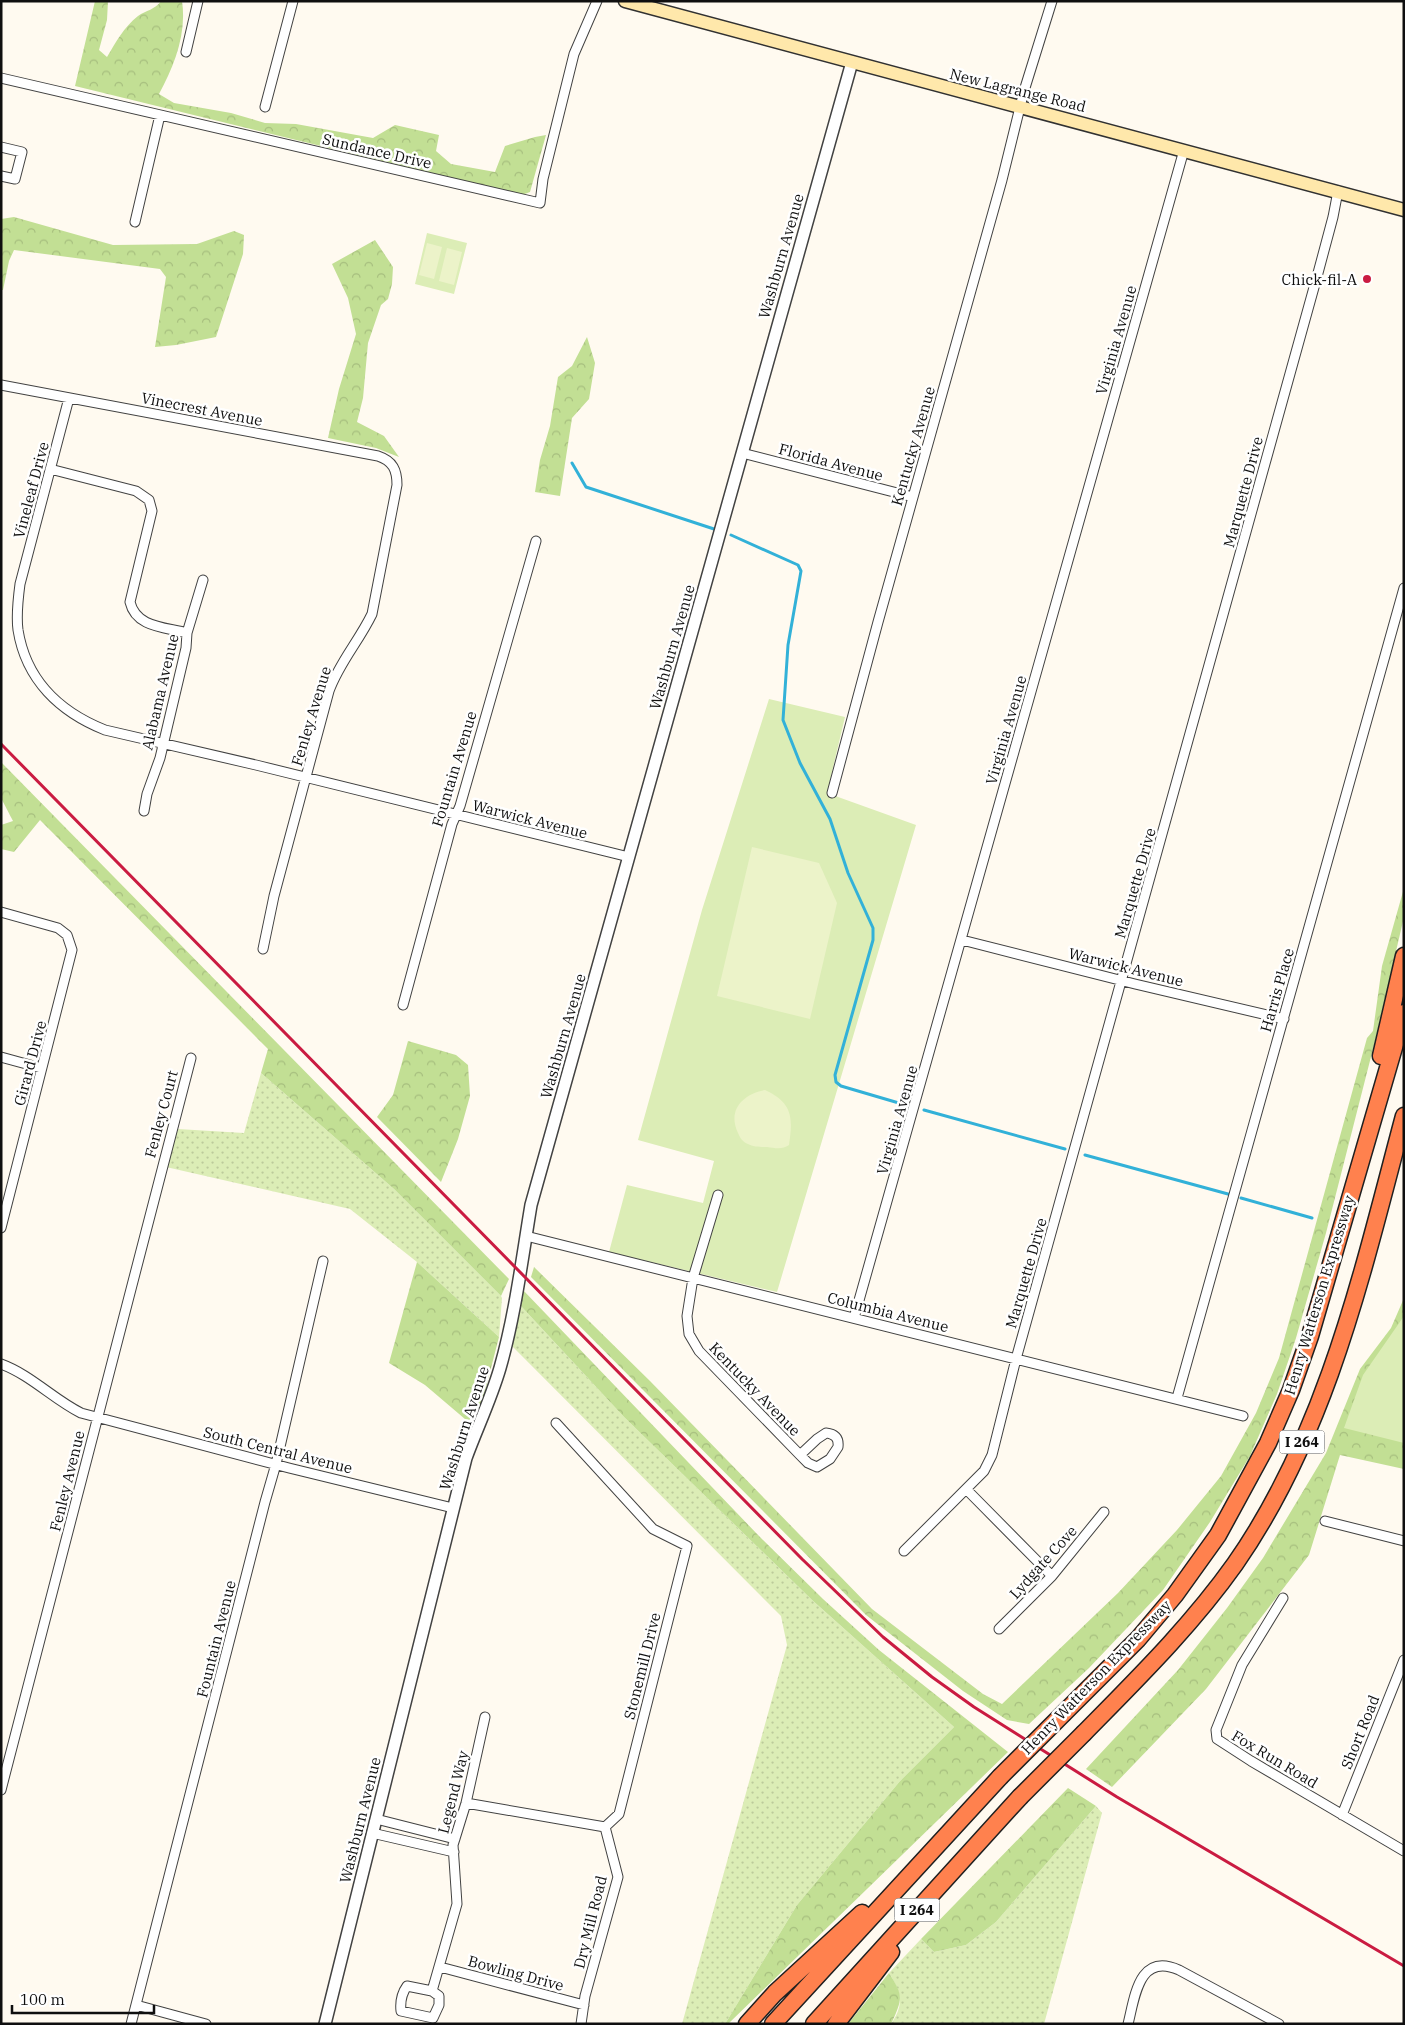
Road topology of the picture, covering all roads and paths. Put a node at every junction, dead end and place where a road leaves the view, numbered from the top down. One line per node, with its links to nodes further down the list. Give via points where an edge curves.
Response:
1 (198, 1): 6 (street)
2 (293, 1): 9 (street)
3 (597, 1): 11 (street, Sundance Drive, via 574,54 540,203)
4 (625, 1): 7 (main road, New Lagrange Road)
5 (1052, 1): 10 (street, Kentucky Avenue)
6 (186, 52)
7 (852, 62): 10 (main road, New Lagrange Road); 20 (street, Washburn Avenue)
8 (1, 78): 11 (street, Sundance Drive)
9 (265, 107)
10 (1021, 107): 13 (main road, New Lagrange Road); 23 (street, Kentucky Avenue)
11 (160, 115): 17 (street)
12 (1, 147): 14 (street, via 22,152 15,179)
13 (1184, 150): 15 (main road, New Lagrange Road); 35 (street, Virginia Avenue)
14 (1, 176)
15 (1338, 191): 16 (main road, New Lagrange Road); 38 (street, Marquette Drive)
16 (1404, 210)
17 (135, 222)
18 (1, 385): 19 (street, Vinecrest Avenue)
19 (69, 398): 21 (street, Vinecrest Avenue, via 378,456); 22 (street, Vineleaf Drive)
20 (742, 453): 23 (street, Florida Avenue); 33 (street, Washburn Avenue)
21 (395, 467): 29 (street, Fenley Avenue, via 397,485 372,614 333,680)
22 (50, 469): 27 (street, via 136,491 148,500 152,511 131,608 146,623); 28 (street, Vineleaf Drive, via 20,584 17,608 18,630 28,662 54,699 84,721 105,730)
23 (913, 497): 30 (street, Kentucky Avenue)
24 (536, 541): 32 (street, Fountain Avenue)
25 (203, 580): 27 (street, Alabama Avenue)
26 (1404, 588): 41 (street, Harris Place)
27 (188, 633): 28 (street, Alabama Avenue)
28 (163, 744): 29 (street, Warwick Avenue); 31 (street, Alabama Avenue)
29 (306, 778): 32 (street, Warwick Avenue); 36 (street, Fenley Avenue)
30 (832, 793)
31 (144, 811)
32 (456, 815): 33 (street, Warwick Avenue); 39 (street, Fountain Avenue)
33 (629, 857): 51 (street, Washburn Avenue, via 536,1188)
34 (1, 912): 44 (street, Girard Drive, via 58,928 67,935 72,950)
35 (962, 940): 38 (street, Warwick Avenue); 55 (street, Virginia Avenue)
36 (263, 949)
37 (1404, 956): 49 (highway)
38 (1121, 980): 41 (street, Warwick Avenue); 56 (street, Marquette Drive)
39 (403, 1005)
40 (1404, 1013): 49 (highway, Henry Watterson Expressway / I 264)
41 (1284, 1019): 58 (street, Harris Place)
42 (1, 1057): 44 (street)
43 (190, 1058): 47 (street, Fenley Court)
44 (41, 1068): 50 (street, Girard Drive)
45 (1404, 1116): 52 (highway, Henry Watterson Expressway / I 264)
46 (1404, 1156): 52 (highway)
47 (158, 1178): 60 (street, Fenley Avenue)
48 (718, 1194): 54 (street, Kentucky Avenue)
49 (1341, 1226): 82 (highway, Henry Watterson Expressway / I 264, bridge, via 1291,1390 1268,1443 1218,1535 1138,1639 1000,1777)
50 (1, 1228)
51 (526, 1236): 54 (street, Columbia Avenue); 65 (street, Washburn Avenue, via 502,1361 466,1458)
52 (1367, 1253): 85 (highway, Henry Watterson Expressway / I 264, bridge, via 1324,1389 1293,1463 1236,1562 1158,1658)
53 (323, 1261): 63 (street, Fountain Avenue)
54 (694, 1278): 55 (street, Columbia Avenue); 62 (street, Kentucky Avenue, via 687,1316 692,1340 713,1367)
55 (854, 1318): 56 (street, Columbia Avenue)
56 (1016, 1358): 58 (street, Columbia Avenue); 64 (street, Marquette Drive, via 992,1454 984,1471)
57 (1, 1364): 60 (street, South Central Avenue, via 23,1375 66,1406)
58 (1177, 1398): 59 (street, Columbia Avenue)
59 (1243, 1416)
60 (97, 1417): 63 (street, South Central Avenue); 77 (street, Fenley Avenue)
61 (556, 1423): 81 (street, Stonemill Drive, via 653,1529 687,1546 619,1814)
62 (800, 1456)
63 (276, 1464): 65 (street, South Central Avenue); 90 (street, Fountain Avenue)
64 (967, 1490): 69 (street, Marquette Drive); 70 (street)
65 (453, 1508): 80 (street, Washburn Avenue)
66 (1104, 1512): 70 (street, Lydgate Cove)
67 (1324, 1521): 68 (street)
68 (1404, 1541)
69 (904, 1551)
70 (1052, 1576): 72 (street, Lydgate Cove)
71 (1283, 1598): 79 (street, Fox Run Road, via 1242,1665 1216,1736 1219,1741)
72 (999, 1629)
73 (1404, 1660): 74 (street, Short Road)
74 (1393, 1687): 75 (street); 79 (street, Short Road)
75 (1404, 1689)
76 (485, 1717): 78 (street, Legend Way)
77 (1, 1790)
78 (466, 1803): 81 (street); 84 (street, Legend Way)
79 (1342, 1815): 86 (street, Fox Run Road)
80 (376, 1819): 83 (street, Washburn Avenue); 84 (street)
81 (605, 1827): 91 (street, Dry Mill Road, via 618,1877)
82 (950, 1832): 96 (highway, via 775,1993); 97 (highway, Henry Watterson Expressway / I 264)
83 (372, 1833): 87 (street); 94 (street, Washburn Avenue)
84 (455, 1839): 87 (street, Legend Way)
85 (972, 1850): 98 (highway, Henry Watterson Expressway / I 264); 99 (highway)
86 (1404, 1851)
87 (454, 1852): 88 (street, Legend Way, via 457,1904)
88 (440, 1967): 89 (street, Legend Way); 91 (street, Bowling Drive)
89 (432, 1991): 89 (street, Legend Way, via 439,1996 433,2018 401,2011 400,2004 407,1986)
90 (136, 2005): 92 (street, Fountain Avenue); 93 (street)
91 (584, 2005): 95 (street, Dry Mill Road)
92 (132, 2024)
93 (206, 2024)
94 (325, 2024)
95 (581, 2024)
96 (747, 2024)
97 (773, 2024)
98 (814, 2024)
99 (836, 2024)
100 (1128, 2024): 101 (street, via 1139,1981 1151,1969 1166,1966 1180,1970)
101 (1280, 2024)

